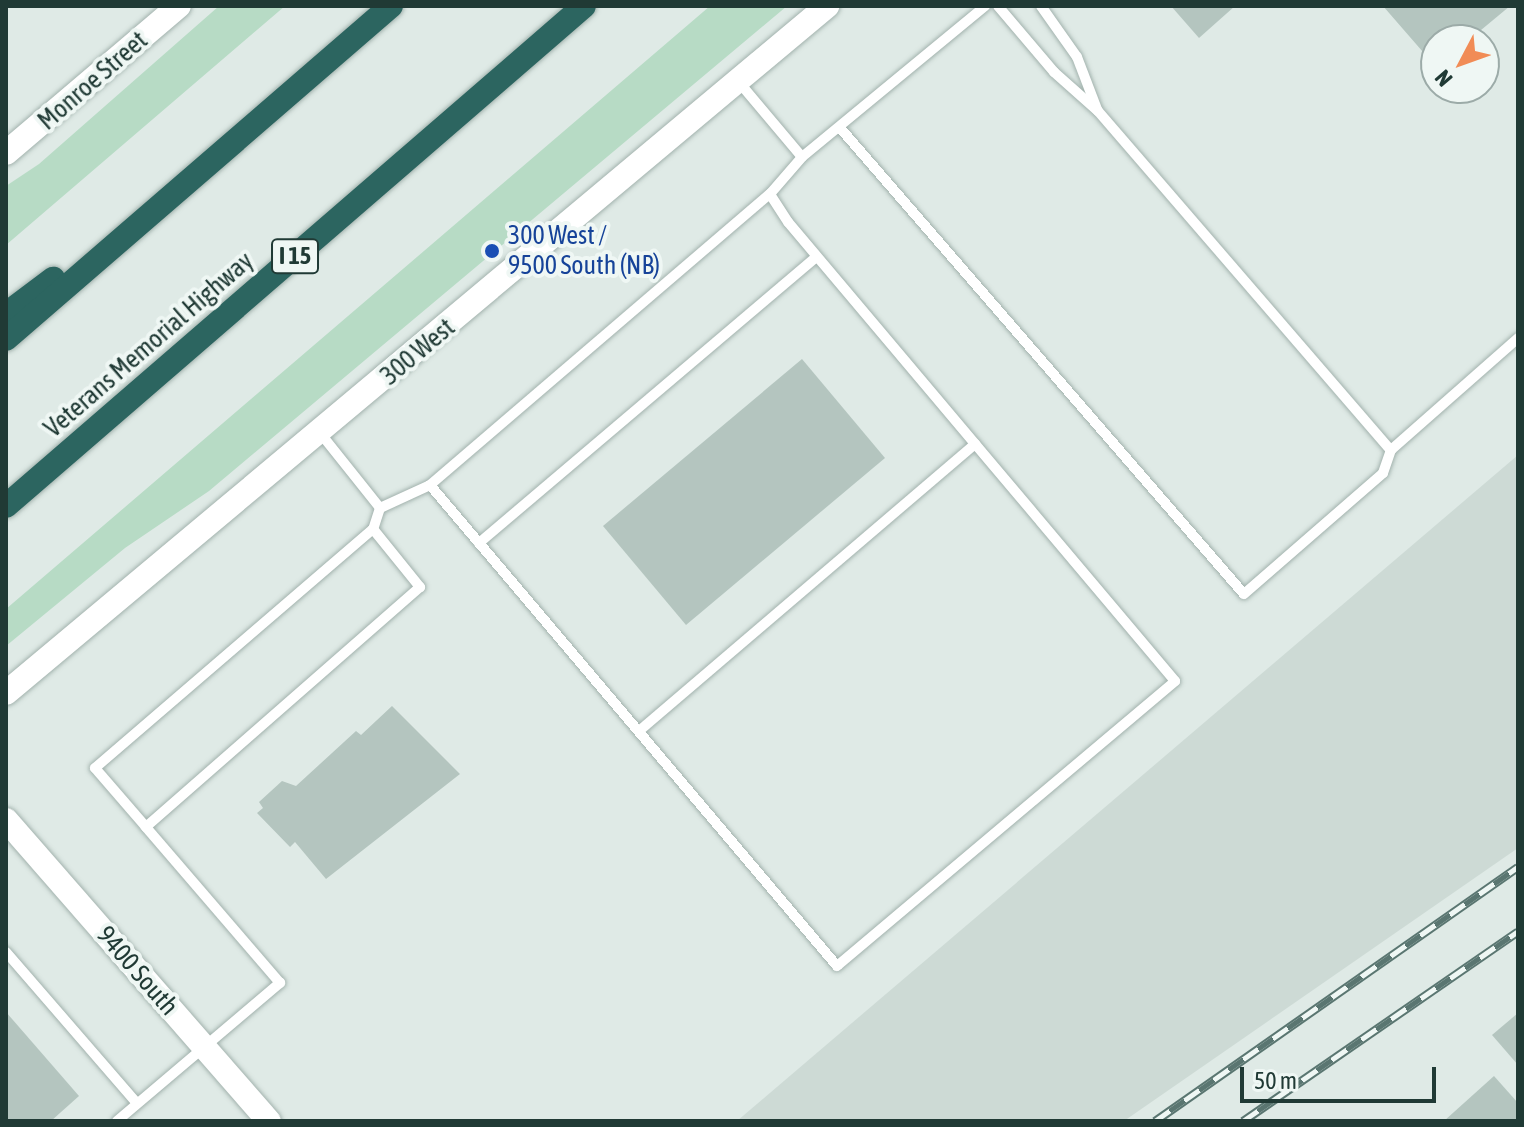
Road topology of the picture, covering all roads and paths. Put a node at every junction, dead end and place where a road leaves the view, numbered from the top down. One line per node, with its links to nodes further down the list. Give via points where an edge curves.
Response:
1 (179, 6): 12 (street, Monroe Street)
2 (391, 6): 11 (highway)
3 (584, 6): 23 (highway, Veterans Memorial Highway / I 15)
4 (827, 6): 8 (street, 300 West)
5 (985, 6): 10 (lane)
6 (998, 6): 9 (lane, via 1054,72)
7 (1041, 6): 9 (lane, via 1077,57)
8 (738, 81): 13 (lane); 19 (street, 300 West)
9 (1098, 111): 21 (lane)
10 (841, 129): 13 (lane); 21 (lane, via 1244,594 1383,473)
11 (223, 149): 16 (highway); 18 (highway)
12 (6, 153)
13 (802, 157): 14 (lane)
14 (770, 194): 15 (lane); 22 (lane)
15 (816, 257): 20 (lane); 26 (lane)
16 (6, 314)
17 (1518, 338): 21 (lane)
18 (6, 339)
19 (321, 434): 24 (lane); 27 (street, 300 West)
20 (975, 444): 28 (lane); 28 (lane, via 1175,681 837,966)
21 (1391, 450)
22 (430, 485): 24 (lane); 26 (lane)
23 (6, 506)
24 (380, 508): 25 (lane)
25 (373, 529): 30 (lane, via 420,587); 30 (lane, via 95,768)
26 (479, 543): 28 (lane)
27 (6, 693)
28 (639, 731)
29 (6, 820): 32 (street, 9400 South)
30 (146, 827): 32 (lane, via 280,983)
31 (6, 952): 33 (lane)
32 (202, 1046): 33 (lane); 35 (street, 9400 South)
33 (137, 1103): 34 (lane)
34 (117, 1121)
35 (269, 1121)

